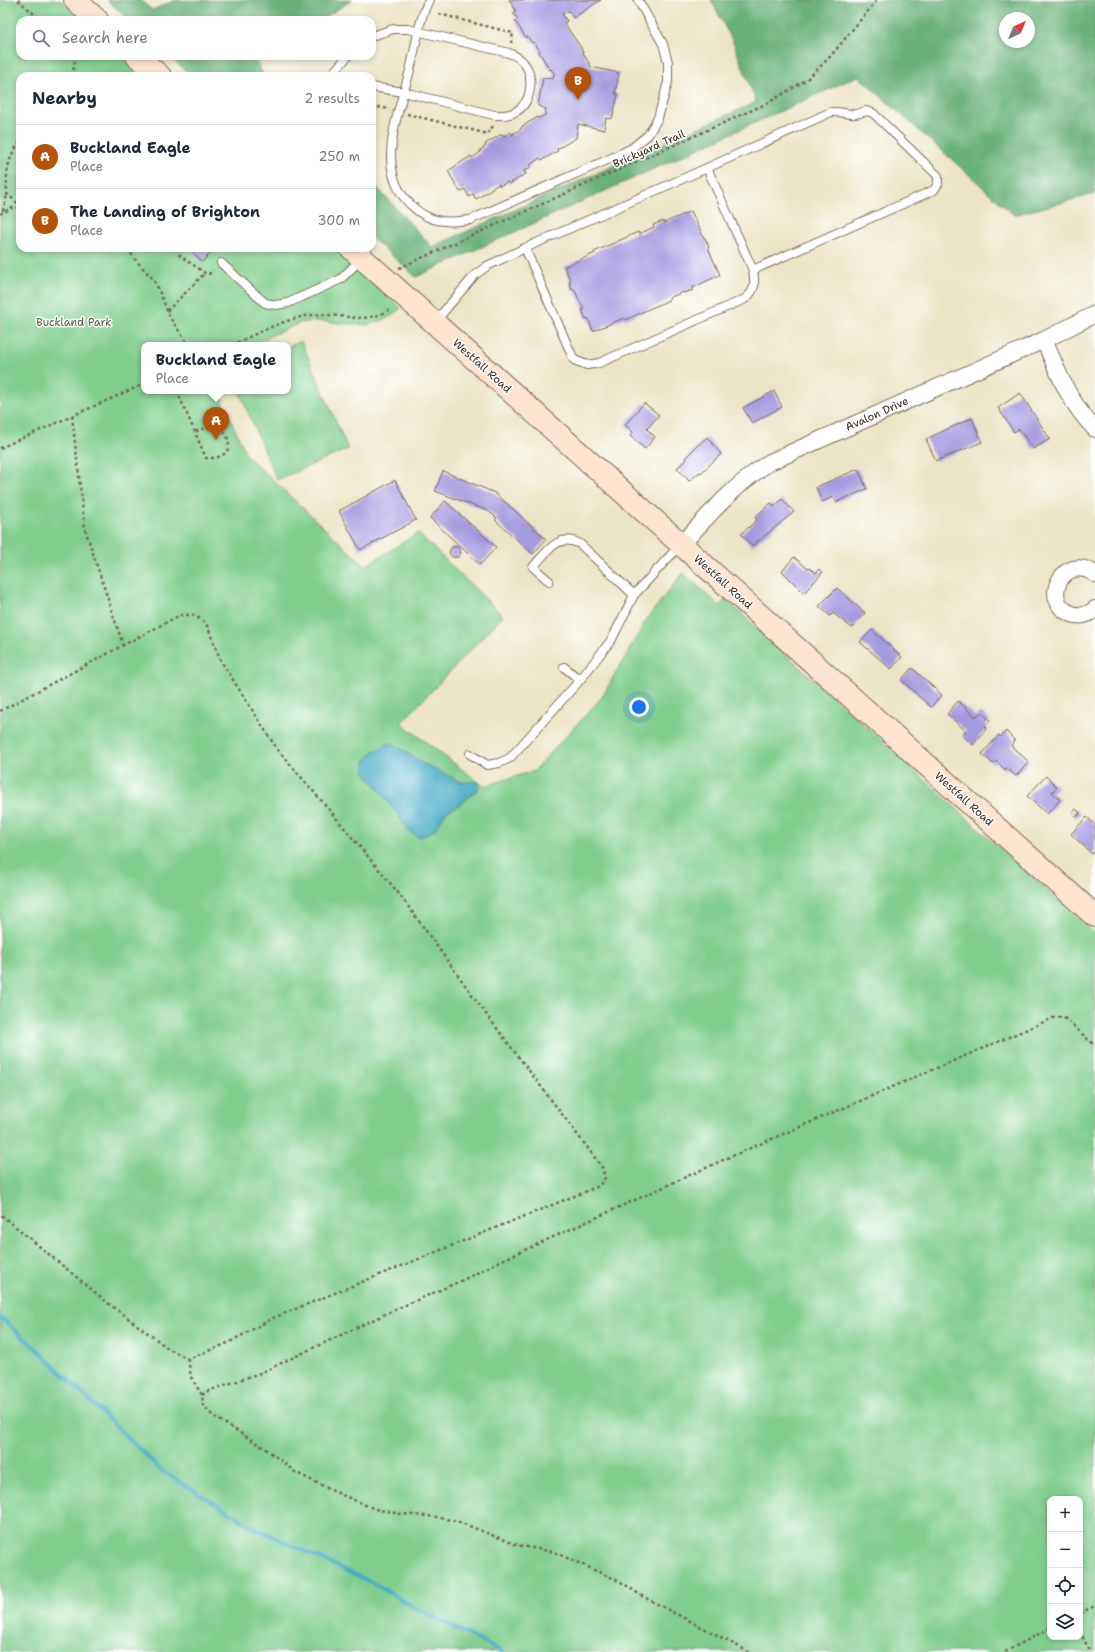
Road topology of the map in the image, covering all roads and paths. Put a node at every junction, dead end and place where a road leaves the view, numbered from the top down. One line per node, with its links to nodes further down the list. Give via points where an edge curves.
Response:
1 (18, 0): 7 (path)
2 (75, 0): 8 (street)
3 (429, 0): 9 (lane)
4 (638, 0): 19 (lane, via 663,44 668,62 668,82 658,118 648,135 614,158 470,220 450,223 435,220 417,211 402,197 390,162 392,141)
5 (876, 0): 36 (path, Brickyard Trail, via 829,58 806,80 768,103)
6 (439, 14): 11 (path, via 513,33 510,45)
7 (36, 16)
8 (93, 16)
9 (419, 31): 10 (lane, via 393,29); 19 (lane); 19 (lane, via 509,53 522,59 529,70 529,92 524,104 516,112 504,116)
10 (376, 35)
11 (517, 47)
12 (75, 60): 15 (path)
13 (142, 60): 16 (street)
14 (344, 60): 17 (lane)
15 (73, 72)
16 (155, 72)
17 (334, 72)
18 (376, 88): 19 (lane)
19 (404, 92)
20 (376, 107): 21 (path)
21 (390, 109)
22 (406, 114): 23 (path, via 488,134)
23 (496, 124)
24 (16, 148): 26 (path, via 8,161)
25 (707, 168): 31 (lane); 37 (lane); 37 (lane, via 831,112 856,115 866,111 872,113 938,176 938,184 934,190)
26 (7, 194): 27 (path); 29 (path)
27 (16, 202)
28 (16, 207): 29 (path)
29 (3, 212): 30 (path)
30 (0, 214)
31 (525, 248): 37 (lane, via 574,360 587,365 599,363 745,298 756,285); 42 (lane, via 487,266 475,275)
32 (130, 252): 40 (path, via 152,278)
33 (179, 252): 38 (path, via 180,256)
34 (356, 253): 35 (lane, via 341,279 288,303 276,305 265,303); 42 (street, Westfall Road)
35 (221, 263): 38 (path, via 209,274)
36 (397, 270)
37 (753, 270)
38 (205, 273): 40 (path)
39 (392, 308): 45 (path, via 384,314 364,318 312,315 273,327)
40 (167, 311): 44 (path)
41 (1095, 314): 43 (street, Avalon Drive)
42 (434, 323): 52 (street, Westfall Road)
43 (1044, 340): 49 (street, via 1069,397); 52 (street, Avalon Drive, via 770,462 736,487)
44 (187, 342)
45 (239, 342)
46 (141, 385): 48 (path)
47 (178, 394): 50 (path)
48 (72, 416): 51 (path); 57 (path, via 85,529)
49 (1095, 429)
50 (194, 432): 50 (path, via 206,458 223,456 227,452 228,437 223,430 209,427)
51 (0, 448)
52 (681, 545): 55 (lane); 62 (street, Westfall Road)
53 (1095, 573): 56 (street, via 1080,568 1072,569 1060,579 1056,594 1062,608 1068,613 1083,615)
54 (548, 581): 55 (lane, via 533,567 557,542 572,540 580,544)
55 (634, 595): 59 (lane, via 612,640)
56 (1095, 609)
57 (123, 645): 60 (path); 65 (path, via 180,615 194,615 206,623 221,661 277,749 400,895 602,1167 605,1178 599,1186 273,1318 228,1343)
58 (564, 667): 59 (lane)
59 (580, 680): 61 (lane, via 510,758 499,764 487,765)
60 (0, 711)
61 (470, 754)
62 (1095, 916)
63 (1095, 1046): 66 (path, via 1066,1020 1060,1017 1053,1018 732,1156 260,1373)
64 (0, 1214): 65 (path, via 108,1303 169,1349)
65 (188, 1359): 66 (path, via 191,1376)
66 (202, 1395): 71 (path, via 203,1405 213,1416 266,1449 295,1472 333,1491 375,1509 459,1522 517,1545 554,1552 621,1582 642,1596)
67 (1095, 1606): 68 (path)
68 (1083, 1612)
69 (1047, 1630): 72 (path)
70 (1083, 1637): 73 (path)
71 (749, 1652)
72 (1005, 1652)
73 (1090, 1652)

